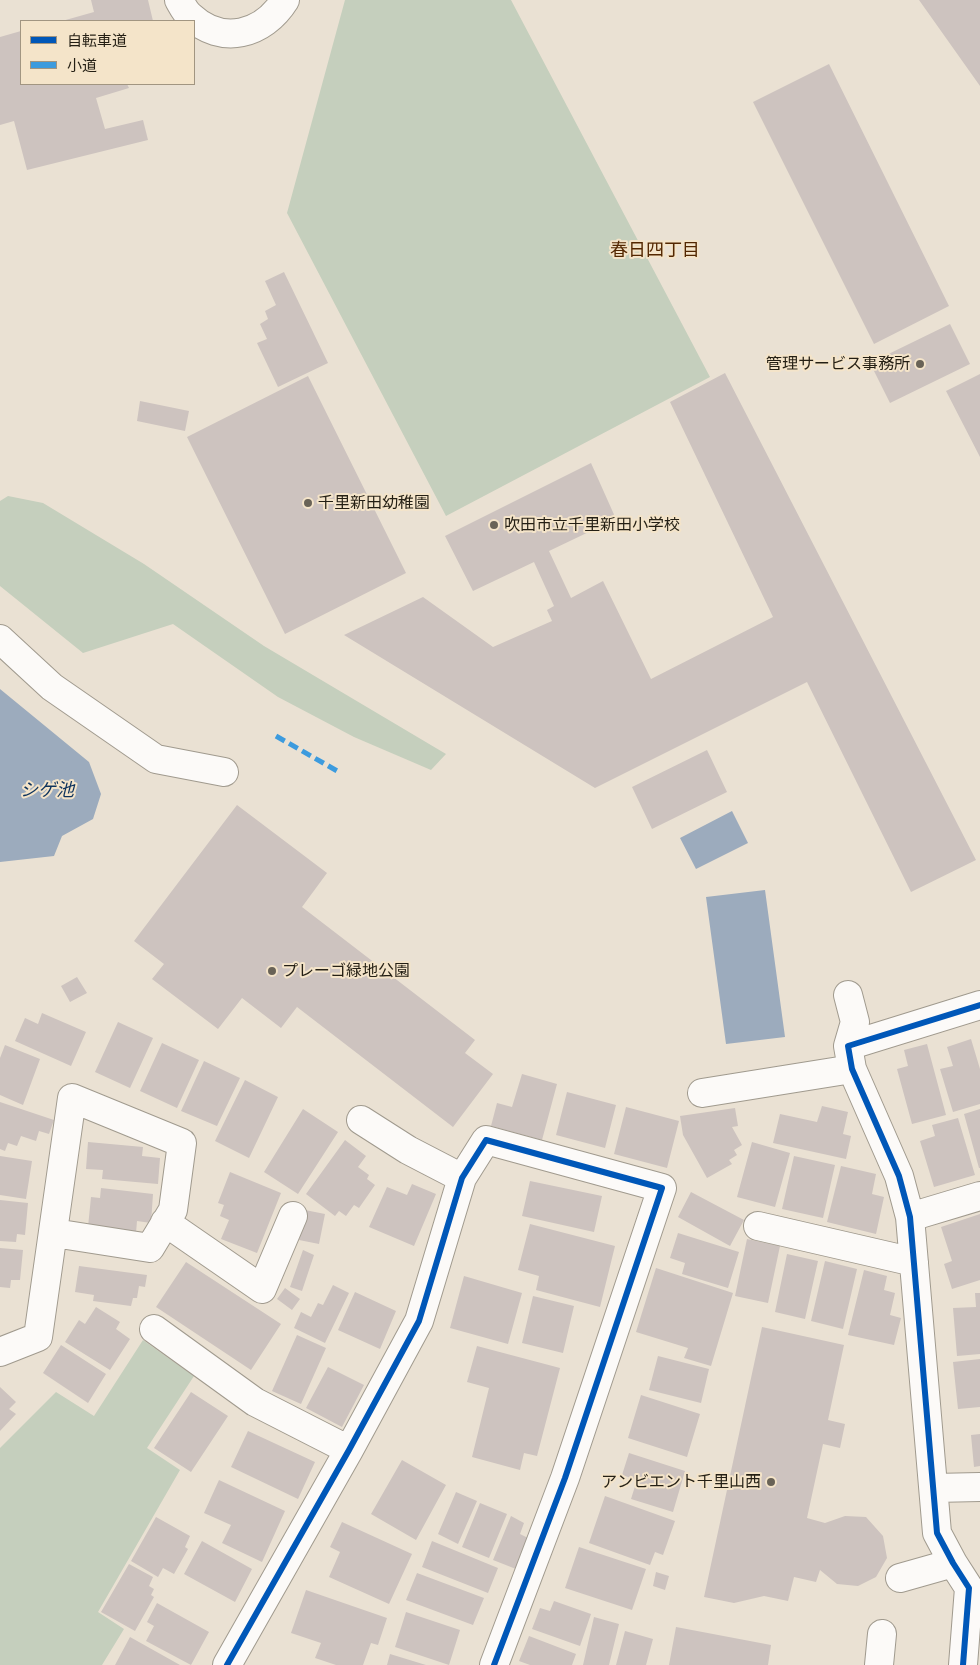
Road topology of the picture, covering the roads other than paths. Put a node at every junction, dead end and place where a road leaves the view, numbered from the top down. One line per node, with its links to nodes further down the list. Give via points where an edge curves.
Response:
1 (179, 0): 3 (street)
2 (285, 0): 4 (street, via 273,17 257,28 239,33 219,32)
3 (194, 20)
4 (195, 20)
5 (0, 639): 6 (street, via 52,687 156,759)
6 (224, 772)
7 (848, 995): 9 (street, via 855,1022)
8 (980, 1006): 9 (street)
9 (850, 1058): 10 (street); 15 (street, via 899,1176)
10 (702, 1092)
11 (361, 1120): 12 (street, via 408,1150)
12 (462, 1178): 22 (street, via 418,1322); 29 (street, via 486,1140 662,1188 565,1478)
13 (980, 1196): 15 (street)
14 (293, 1216): 16 (street, via 262,1289)
15 (910, 1217): 19 (street)
16 (165, 1222): 18 (street, via 150,1248); 18 (street, via 173,1210 182,1143 72,1098)
17 (758, 1226): 19 (street)
18 (54, 1233): 21 (street, via 38,1337)
19 (914, 1262): 24 (street)
20 (154, 1329): 22 (street, via 255,1402)
21 (0, 1352)
22 (349, 1450): 28 (street)
23 (980, 1487): 24 (street)
24 (934, 1488): 25 (street, via 937,1533)
25 (953, 1563): 26 (street); 31 (street, via 969,1588)
26 (900, 1578)
27 (882, 1634): 30 (street)
28 (227, 1665)
29 (494, 1665)
30 (879, 1665)
31 (963, 1665)

